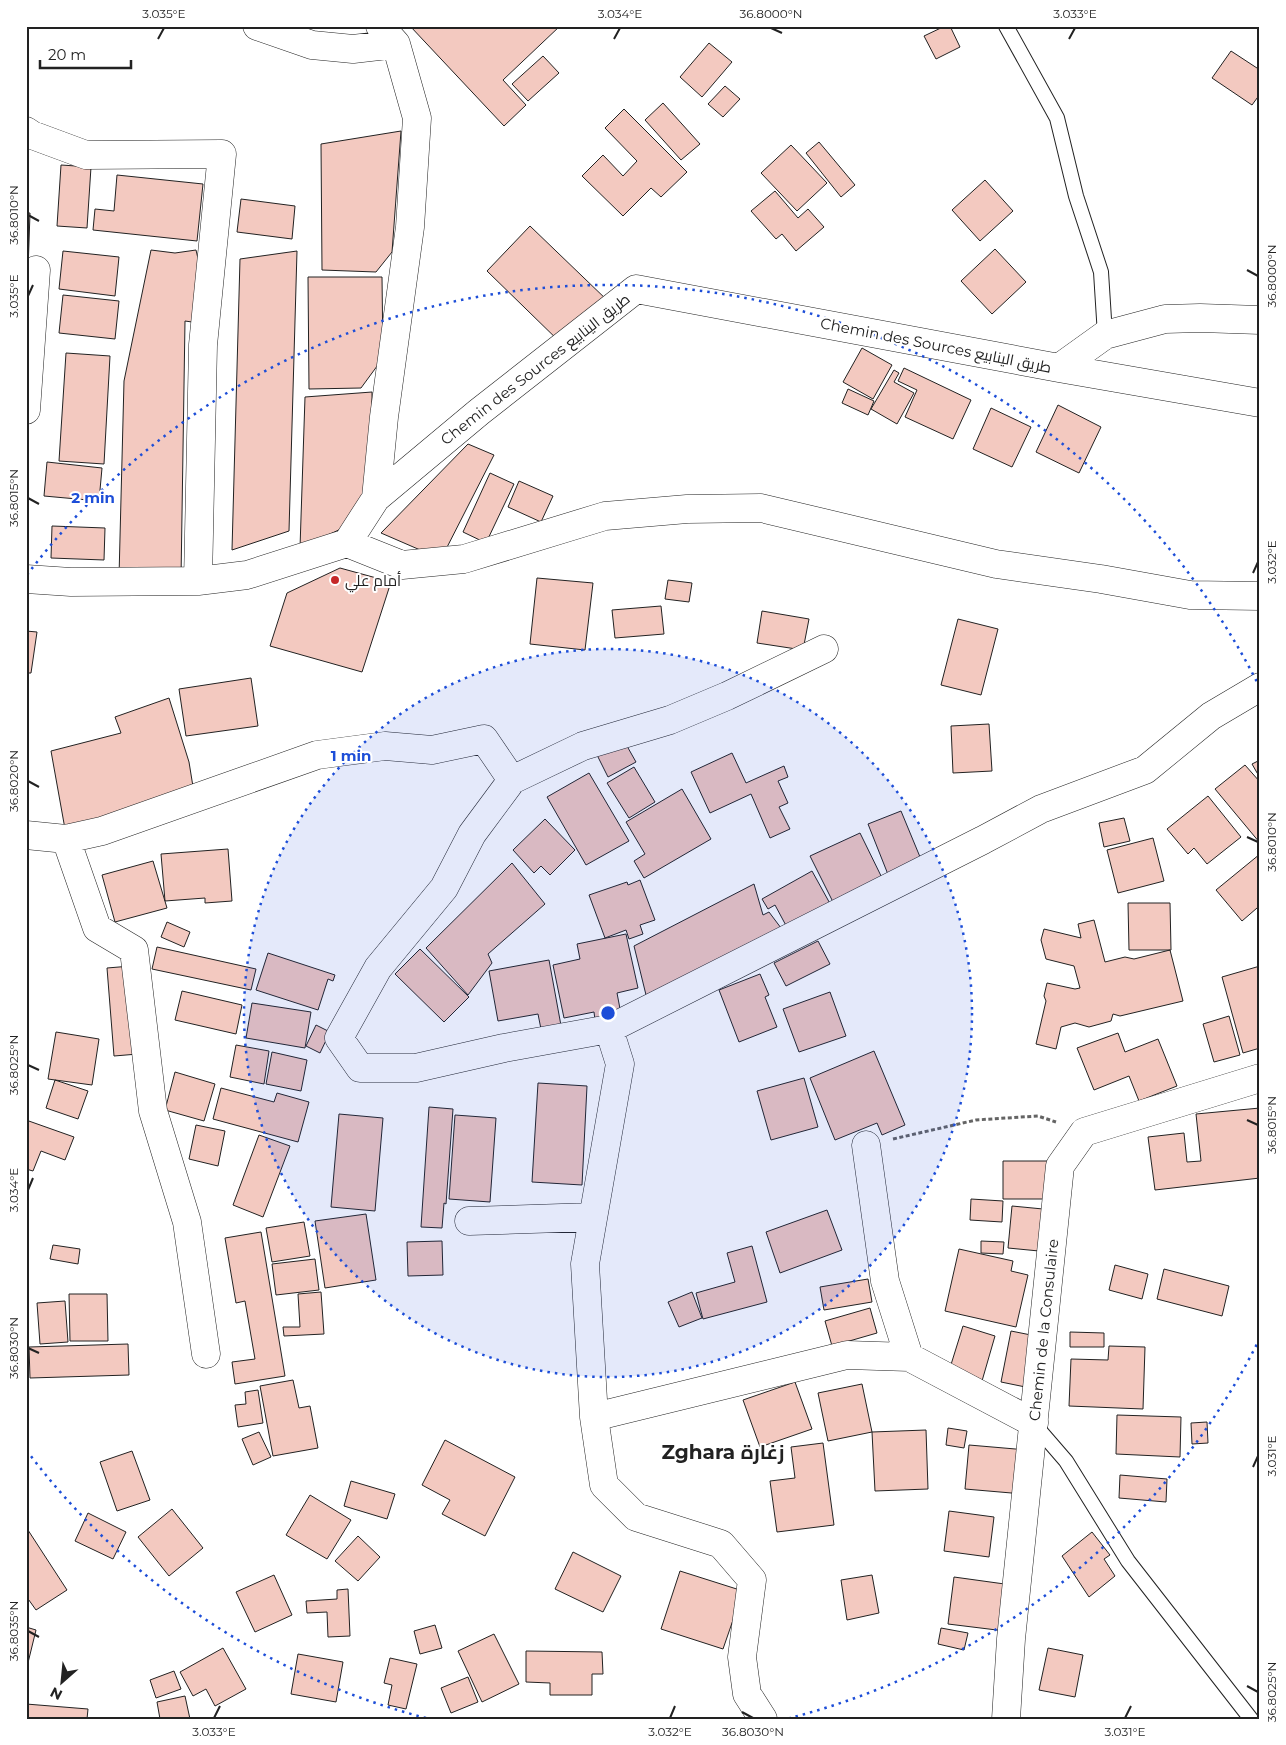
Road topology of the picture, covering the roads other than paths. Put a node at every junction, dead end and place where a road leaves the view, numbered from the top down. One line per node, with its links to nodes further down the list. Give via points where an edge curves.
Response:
1 (257, 26): 3 (street, via 312,45 353,49)
2 (1006, 26): 7 (lane, via 1057,118 1076,196 1101,272)
3 (388, 35): 11 (street, via 417,118 410,227)
4 (26, 131): 14 (street, via 86,155 222,154 204,346)
5 (36, 270): 10 (street)
6 (1260, 320): 7 (street, via 1165,319)
7 (1105, 335): 8 (street)
8 (1059, 368): 9 (street, Chemin des Sources طريق الينابيع); 11 (street, Chemin des Sources طريق الينابيع, via 636,288)
9 (1260, 404)
10 (26, 410)
11 (376, 498): 12 (street, Chemin des Sources طريق الينابيع)
12 (347, 543): 14 (street, via 246,575); 15 (street, via 402,565 464,559 605,516 687,509 761,508 996,564 1190,595)
13 (26, 579): 14 (street, via 71,582)
14 (198, 580)
15 (1260, 596)
16 (824, 649): 18 (street, via 670,720 583,746)
17 (1260, 687): 21 (street, via 1211,716 1144,770 1040,809)
18 (512, 780): 20 (street, via 484,739 432,750 385,746 317,754 102,831); 21 (street, via 472,834 444,888 378,968 339,1038 360,1068 416,1068)
19 (26, 835): 20 (street)
20 (66, 839): 26 (street, via 97,928 134,950 153,1111 187,1222)
21 (609, 1029): 24 (street, via 620,1064)
22 (1260, 1078): 29 (street, Chemin de la Consulaire, via 1084,1132 1060,1166)
23 (866, 1145): 27 (street, via 885,1281)
24 (592, 1217): 25 (street); 28 (street, via 585,1264)
25 (469, 1221)
26 (206, 1354)
27 (909, 1357): 28 (street, via 847,1355); 29 (street)
28 (594, 1417): 30 (street, via 604,1484 636,1517 721,1544 752,1580 742,1657 747,1694)
29 (1034, 1423): 31 (street, Chemin de la Consulaire, via 1010,1639); 32 (lane, via 1066,1462 1128,1561)
30 (763, 1719)
31 (1006, 1719)
32 (1252, 1719)

